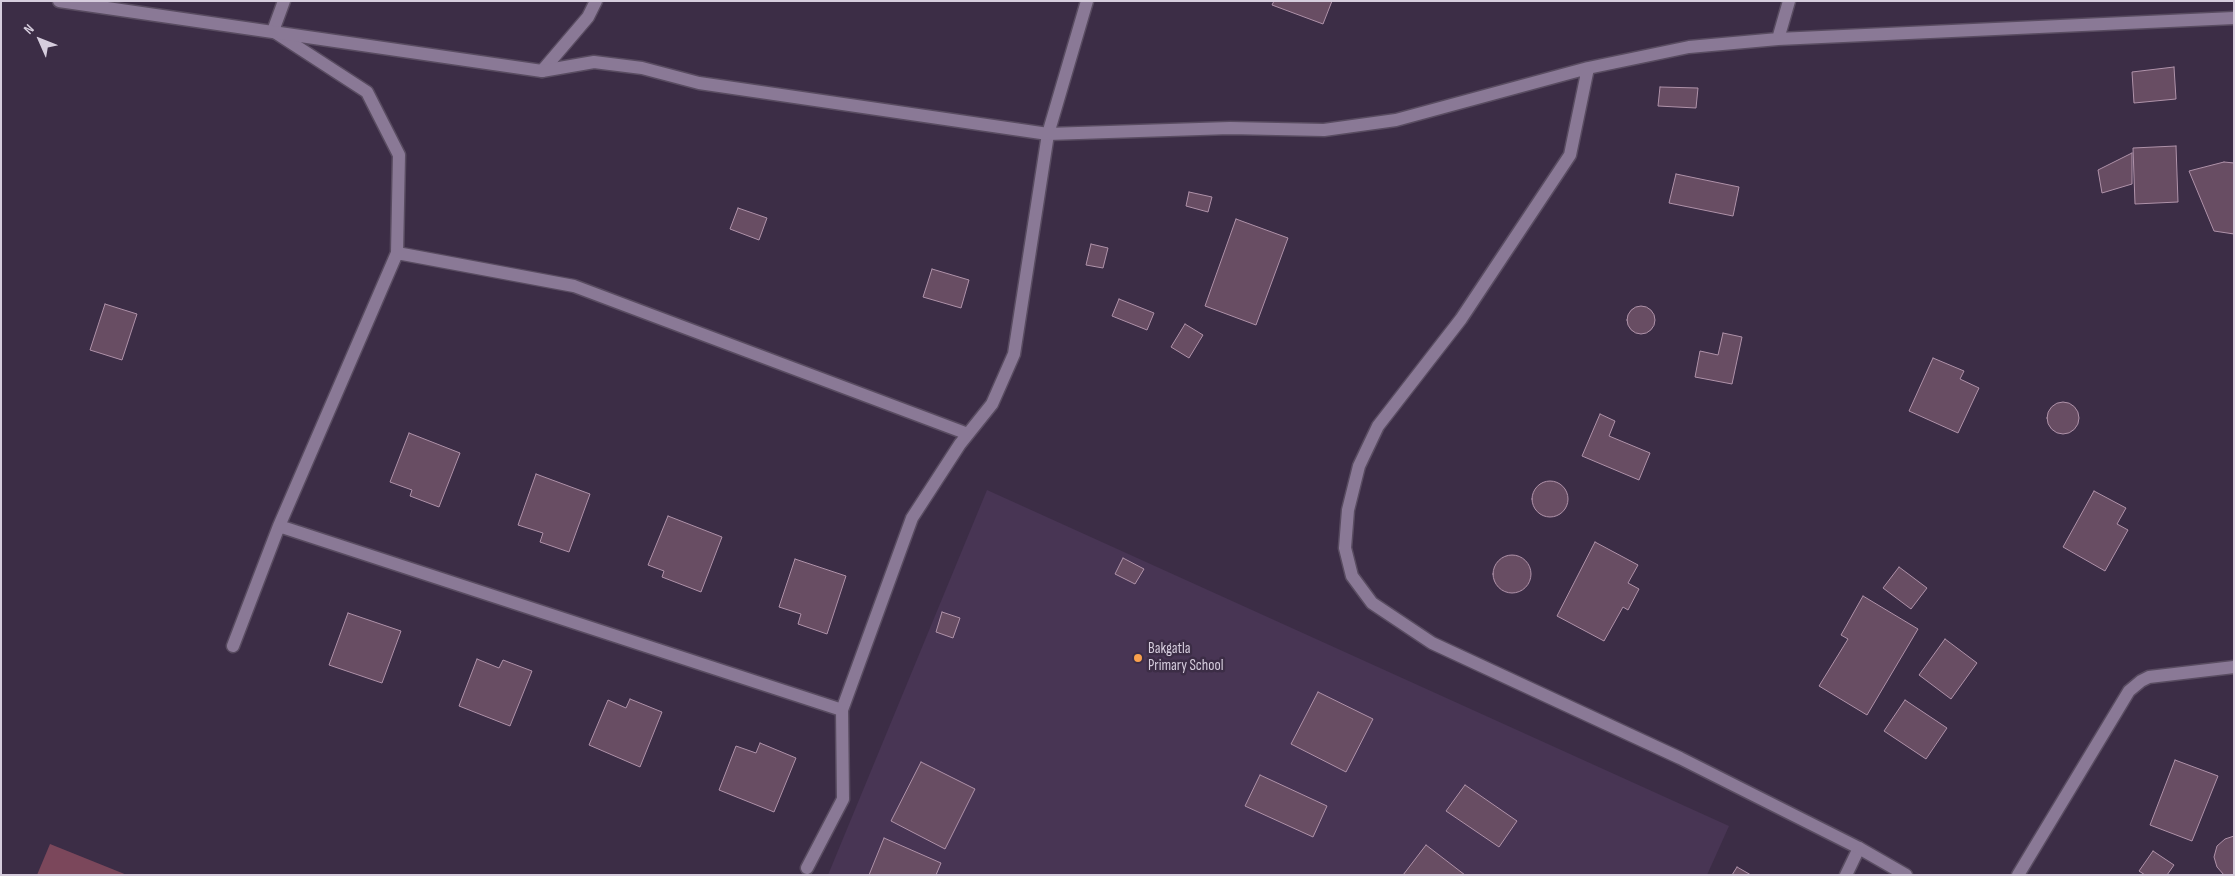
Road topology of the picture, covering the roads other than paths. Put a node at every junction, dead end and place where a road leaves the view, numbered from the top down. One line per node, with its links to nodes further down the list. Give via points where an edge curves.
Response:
1 (59, 1): 7 (street)
2 (284, 1): 7 (street)
3 (596, 1): 10 (street, via 588,17)
4 (1087, 1): 11 (street)
5 (1789, 1): 8 (street)
6 (2234, 18): 8 (street)
7 (273, 31): 10 (street); 12 (street, via 368,92 399,155)
8 (1778, 39): 9 (street, via 1689,47)
9 (1588, 68): 11 (street, via 1396,120 1324,130 1230,128); 18 (street, via 1570,155 1460,319 1378,426 1359,466 1348,510 1345,548 1352,576 1372,603 1432,643 1680,758)
10 (542, 71): 11 (street, via 594,62 642,68 699,83)
11 (1048, 134): 13 (street, via 1014,354 992,404)
12 (397, 253): 13 (street, via 574,286); 14 (street)
13 (968, 434): 17 (street, via 912,518)
14 (279, 526): 15 (street); 17 (street)
15 (232, 646)
16 (2234, 667): 22 (street, via 2149,677 2129,691)
17 (842, 710): 19 (street, via 843,799)
18 (1859, 848): 20 (street); 21 (street)
19 (807, 868)
20 (1846, 875)
21 (1906, 875)
22 (2018, 875)

